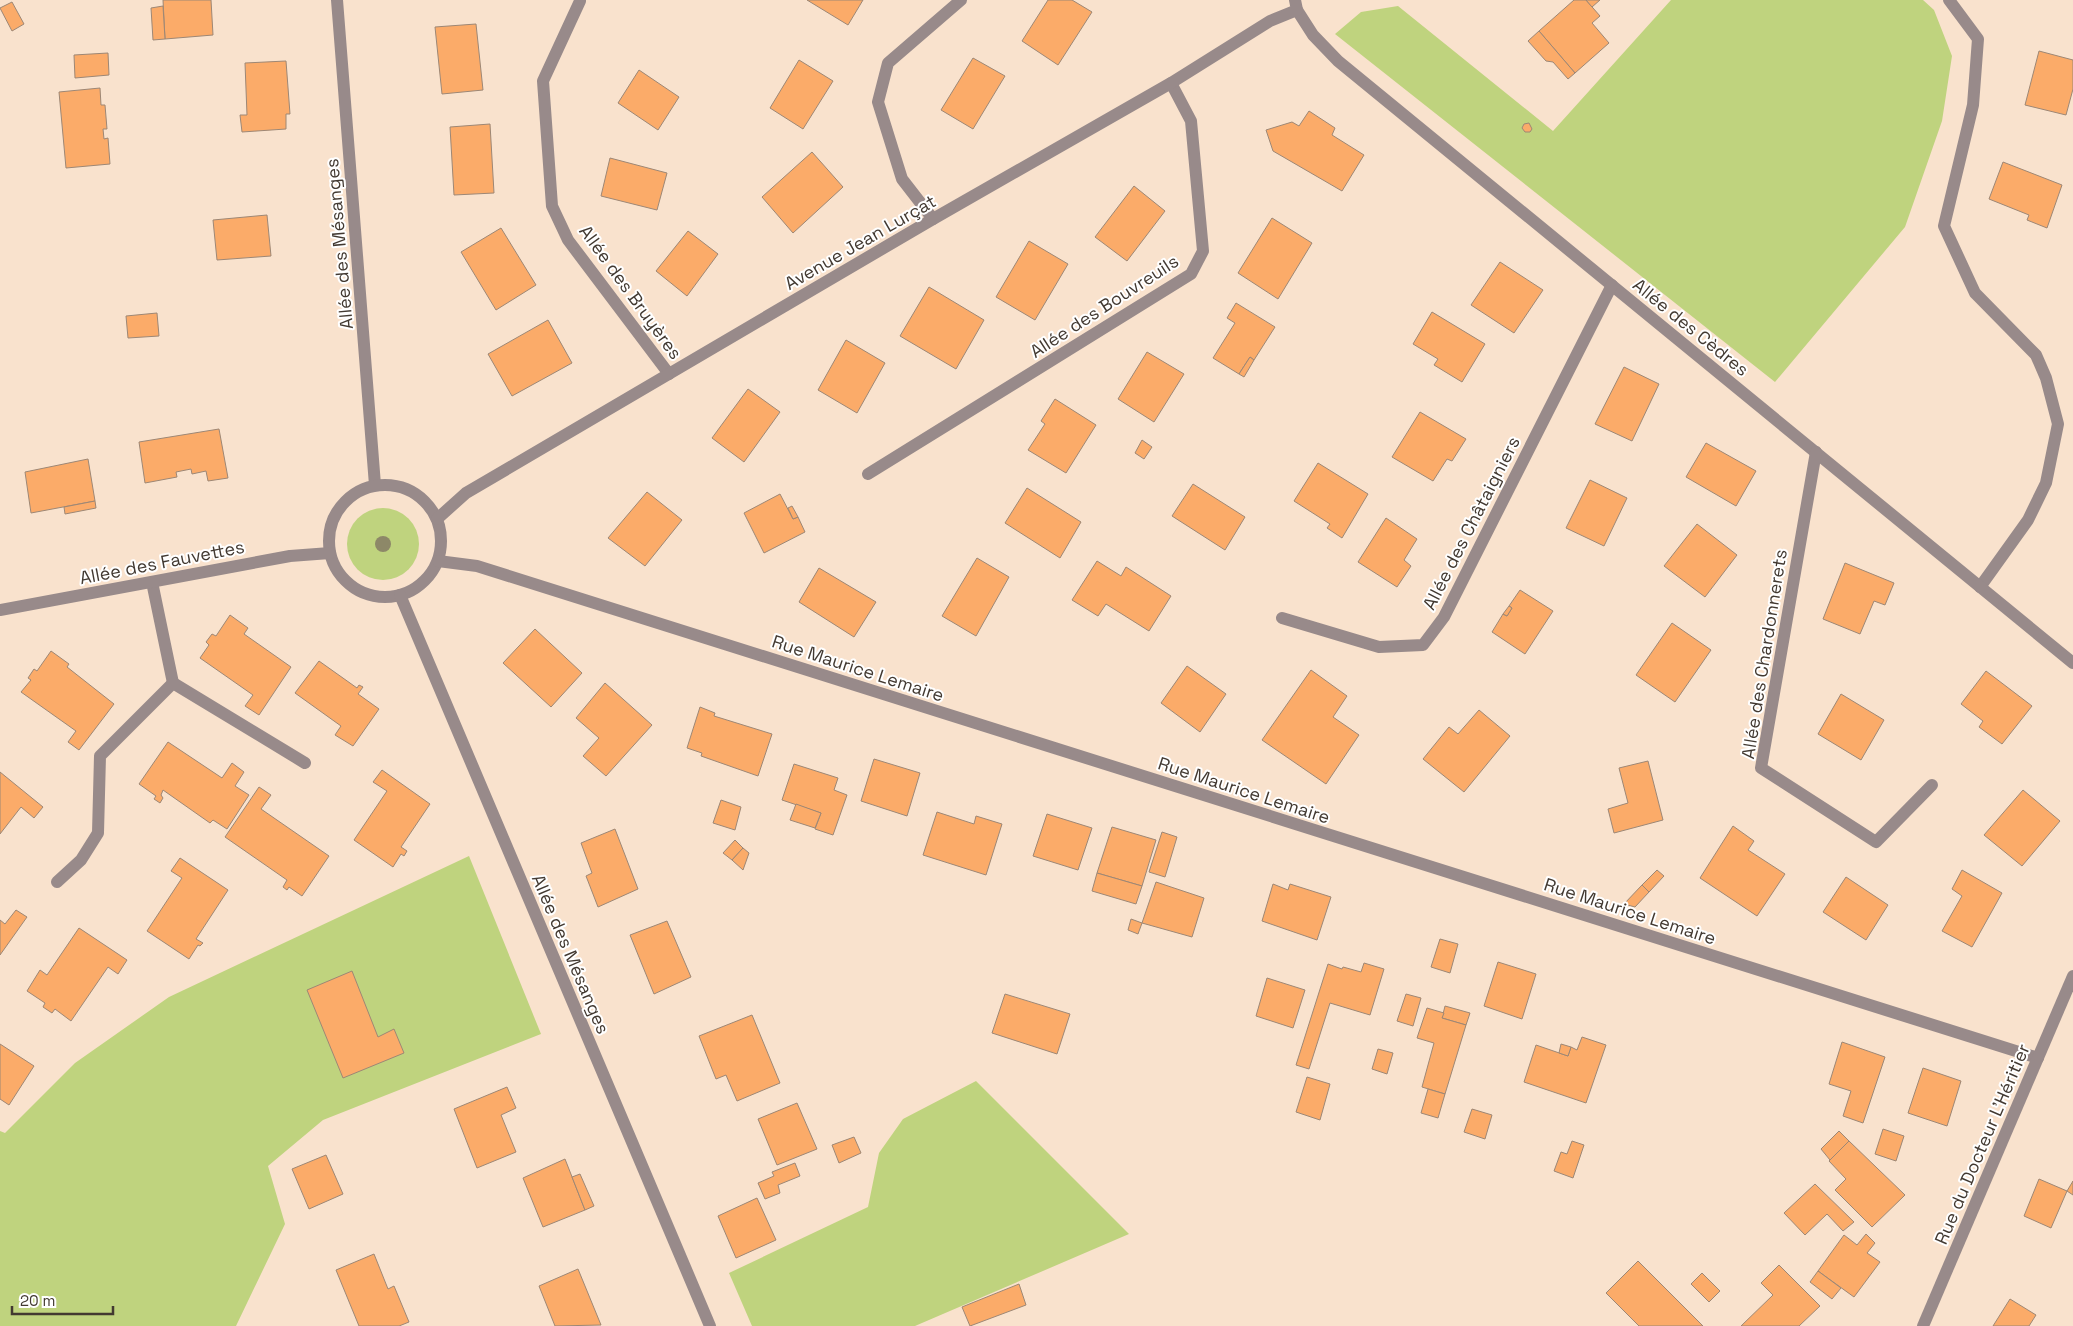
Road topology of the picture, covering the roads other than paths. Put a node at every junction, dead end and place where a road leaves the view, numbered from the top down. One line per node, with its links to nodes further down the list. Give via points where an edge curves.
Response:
1 (337, 0): 12 (street, Allée des Mésanges)
2 (961, 0): 7 (street, via 888,63 878,102 902,179)
3 (1949, 0): 17 (street, via 1978,39 1973,105 1944,226 1975,293 2036,355 2046,378 2058,424 2046,483 2028,520)
4 (580, 1): 9 (street, Allée des Bruyères, via 543,81 552,206 568,240)
5 (1296, 5): 6 (street, Avenue Jean Lurçat); 8 (street, Allée des Cèdres, via 1313,35 1338,61)
6 (1171, 83): 7 (street, Avenue Jean Lurçat); 11 (street, Allée des Bouvreuils, via 1191,120 1203,251 1191,274)
7 (933, 220): 9 (street, Avenue Jean Lurçat)
8 (1612, 285): 10 (street, Allée des Cèdres); 20 (street, Allée des Châtaigniers, via 1444,616 1423,645 1379,647)
9 (670, 374): 13 (street, Avenue Jean Lurçat, via 466,493)
10 (1816, 452): 17 (street, Allée des Cèdres); 24 (street, Allée des Chardonnerets, via 1761,768 1876,842)
11 (868, 474)
12 (375, 485): 13 (street, via 412,491 427,503); 14 (street, via 358,491 339,510 329,535)
13 (437, 519): 15 (street, via 441,532)
14 (330, 553): 16 (street, Allée des Fauvettes, via 290,556); 18 (street, via 337,570 349,584 364,593 382,597)
15 (438, 561): 18 (street, via 430,576 416,588); 27 (street, Rue Maurice Lemaire, via 476,566)
16 (152, 582): 19 (street, Allée des Fauvettes); 22 (street)
17 (1980, 587): 21 (street, Allée des Cèdres)
18 (400, 595): 28 (street, Allée des Mésanges)
19 (0, 610)
20 (1282, 618)
21 (2073, 663)
22 (173, 683): 23 (street); 25 (street, via 100,756 98,833 81,860)
23 (305, 763)
24 (1932, 785)
25 (57, 882)
26 (2073, 976): 27 (street, Rue du Docteur L'Héritier)
27 (2038, 1058): 29 (street, Rue du Docteur L'Héritier)
28 (710, 1326)
29 (1923, 1326)

